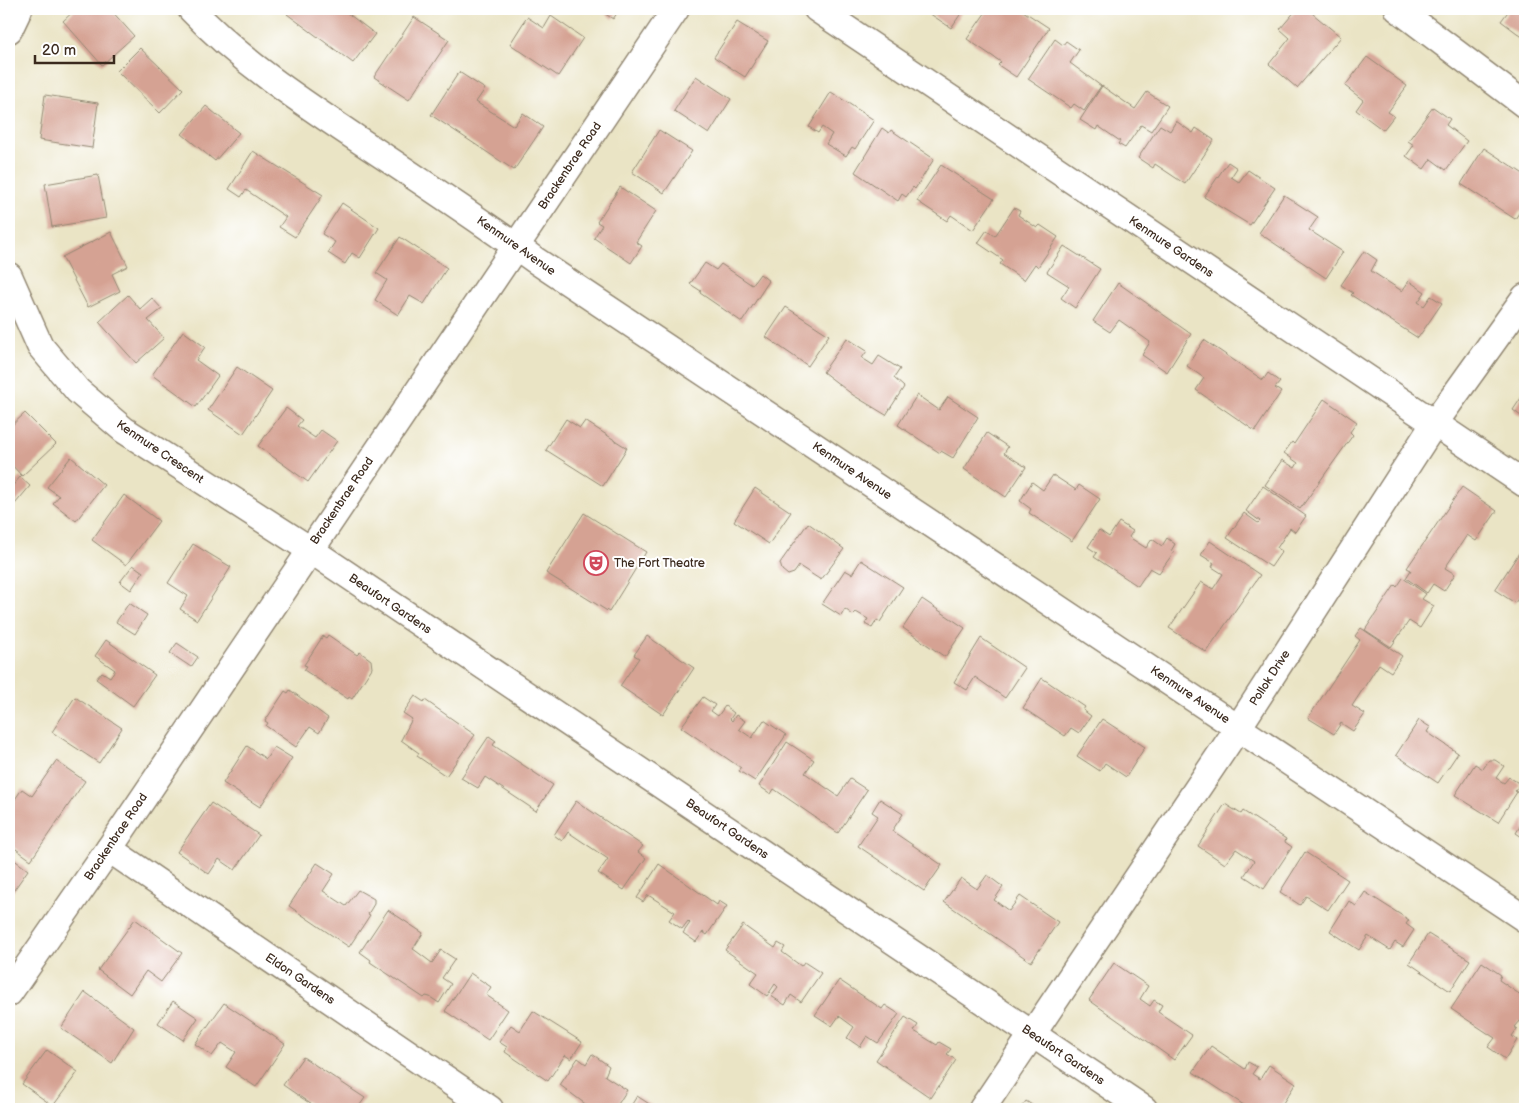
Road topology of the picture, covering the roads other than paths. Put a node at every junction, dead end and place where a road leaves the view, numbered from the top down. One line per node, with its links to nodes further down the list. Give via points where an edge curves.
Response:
1 (19, 9): 6 (street)
2 (191, 9): 8 (street, Kenmure Avenue, via 217,36 283,89)
3 (676, 9): 8 (street, Brackenbrae Road)
4 (817, 9): 11 (street, Kenmure Gardens)
5 (1398, 9): 7 (street)
6 (9, 30)
7 (1525, 105)
8 (516, 246): 13 (street, Brackenbrae Road); 14 (street, Kenmure Avenue)
9 (9, 276): 13 (street, Kenmure Crescent, via 40,346 78,391 124,430)
10 (1525, 297): 11 (street, Pollok Drive)
11 (1434, 424): 12 (street, Kenmure Gardens); 14 (street, Pollok Drive)
12 (1525, 484)
13 (309, 550): 15 (street, Brackenbrae Road); 18 (street, Beaufort Gardens)
14 (1238, 728): 16 (street, Kenmure Avenue); 18 (street, Pollok Drive)
15 (109, 849): 17 (street, Brackenbrae Road); 19 (street, Eldon Gardens)
16 (1525, 918)
17 (9, 993)
18 (1033, 1035): 20 (street, Pollok Drive); 21 (street, Beaufort Gardens)
19 (490, 1109)
20 (982, 1109)
21 (1144, 1109)

